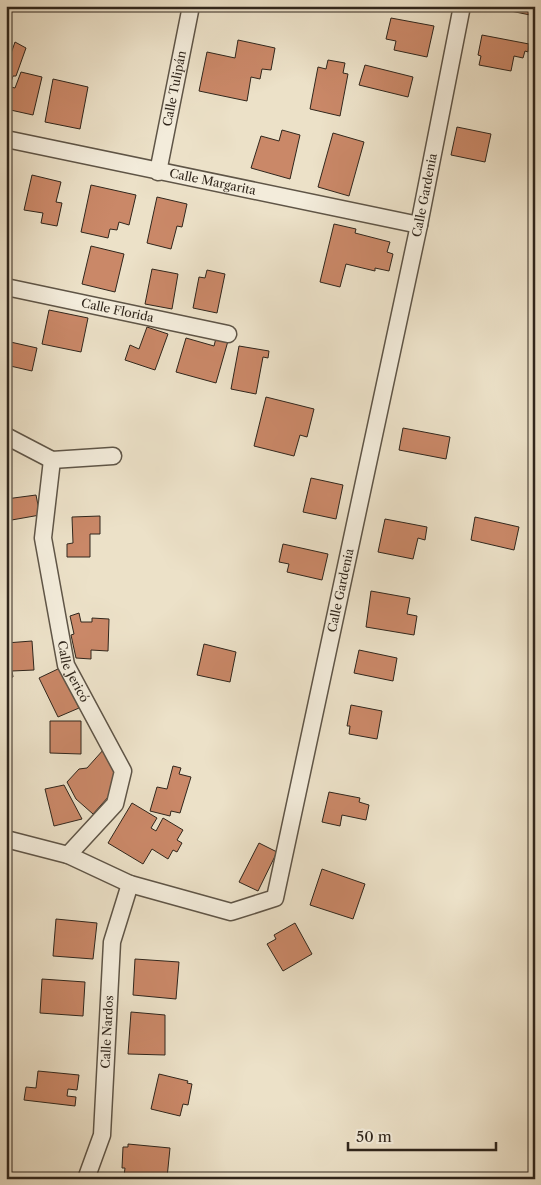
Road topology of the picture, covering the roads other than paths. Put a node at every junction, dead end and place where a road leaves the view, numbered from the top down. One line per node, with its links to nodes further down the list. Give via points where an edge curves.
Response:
1 (191, 6): 4 (street, Calle Tulipán)
2 (462, 6): 5 (street, Calle Gardenia)
3 (6, 139): 4 (street, Calle Margarita)
4 (158, 172): 5 (street, Calle Margarita)
5 (418, 225): 13 (street, Calle Gardenia, via 275,898 230,912)
6 (6, 287): 7 (street, Calle Florida)
7 (228, 334)
8 (6, 436): 10 (street)
9 (113, 456): 10 (street)
10 (52, 460): 12 (street, Calle Jericó, via 43,538 66,664 123,771 115,804)
11 (6, 839): 12 (street, Calle Gardenia)
12 (68, 855): 13 (street, Calle Gardenia)
13 (130, 884): 14 (street, Calle Nardos, via 112,942 102,1135)
14 (86, 1179)

